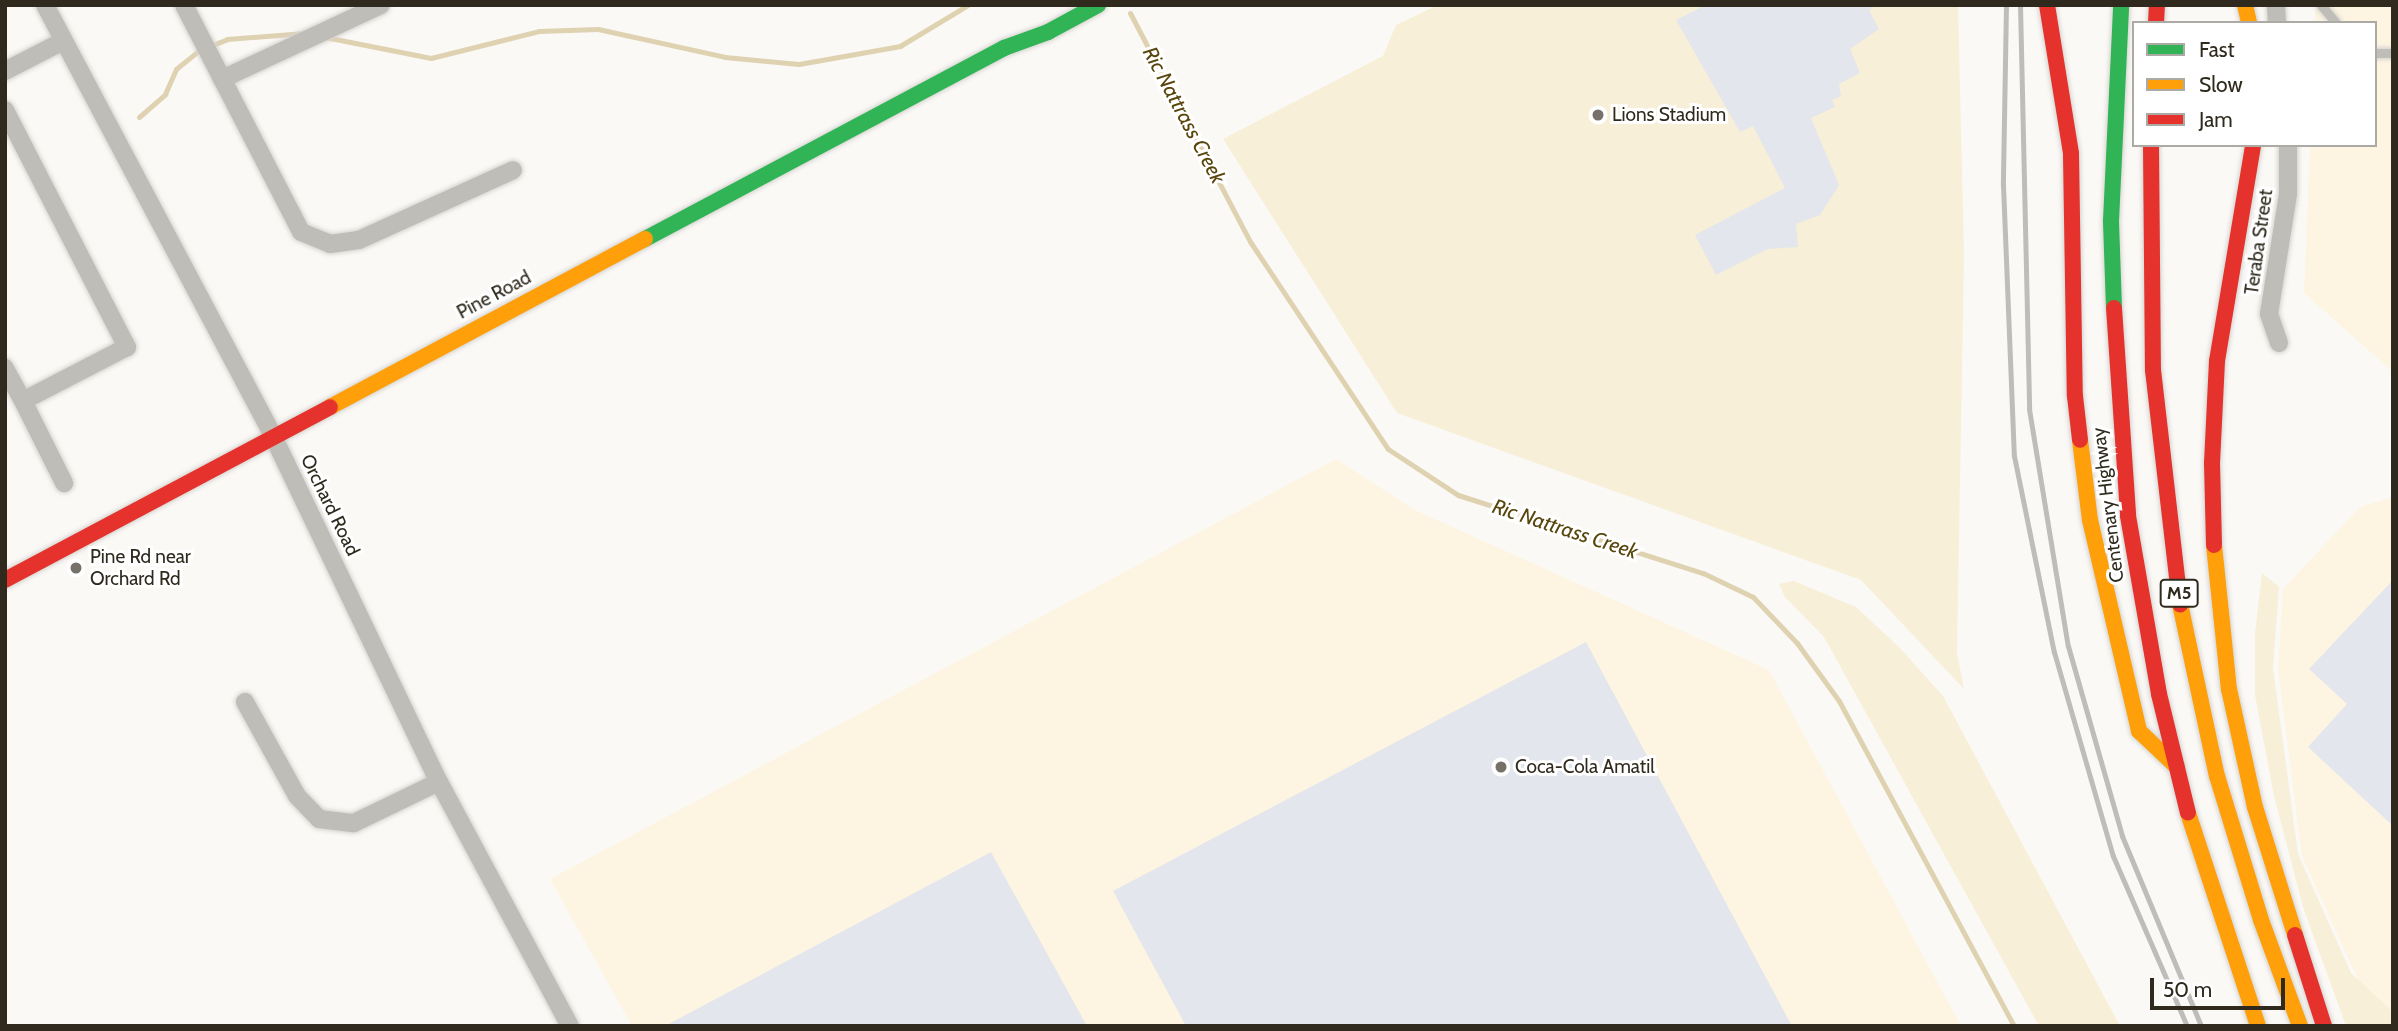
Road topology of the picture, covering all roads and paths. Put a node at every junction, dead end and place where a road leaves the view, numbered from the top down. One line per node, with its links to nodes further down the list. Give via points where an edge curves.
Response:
1 (45, 5): 10 (street, Orchard Road)
2 (184, 5): 13 (street)
3 (382, 5): 13 (street)
4 (1061, 5): 11 (main road, Pine Road)
5 (1098, 5): 11 (main road, Pine Road, via 1048,32)
6 (2047, 5): 26 (main road, via 2071,154 2073,356 2090,520 2123,678 2139,731)
7 (2120, 5): 26 (main road, Centenary Highway / M5, via 2111,221 2117,392 2139,586)
8 (2320, 5): 9 (lane)
9 (2334, 21)
10 (63, 41): 12 (street); 22 (street, Orchard Road)
11 (1004, 48): 22 (main road, Pine Road)
12 (5, 71)
13 (222, 79): 18 (street, via 301,232 330,244 359,240)
14 (5, 110): 21 (street, via 127,347)
15 (2151, 147): 30 (main road, M5, via 2153,370 2182,608 2217,776 2261,920)
16 (2253, 147): 31 (main road, via 2217,361 2212,463 2214,566 2229,690 2255,807)
17 (2288, 147): 19 (street, Teraba Street, via 2288,194 2269,314)
18 (513, 170)
19 (2278, 343)
20 (5, 368): 21 (street)
21 (23, 401): 23 (street)
22 (273, 436): 24 (main road, Pine Road); 27 (street, Orchard Road)
23 (64, 483)
24 (5, 580)
25 (245, 702): 27 (street, via 298,796 319,819 354,823)
26 (2177, 767): 29 (main road, Centenary Highway / M5, via 2206,874)
27 (439, 782): 28 (street, Orchard Road)
28 (570, 1026)
29 (2258, 1026)
30 (2300, 1026)
31 (2324, 1026)

